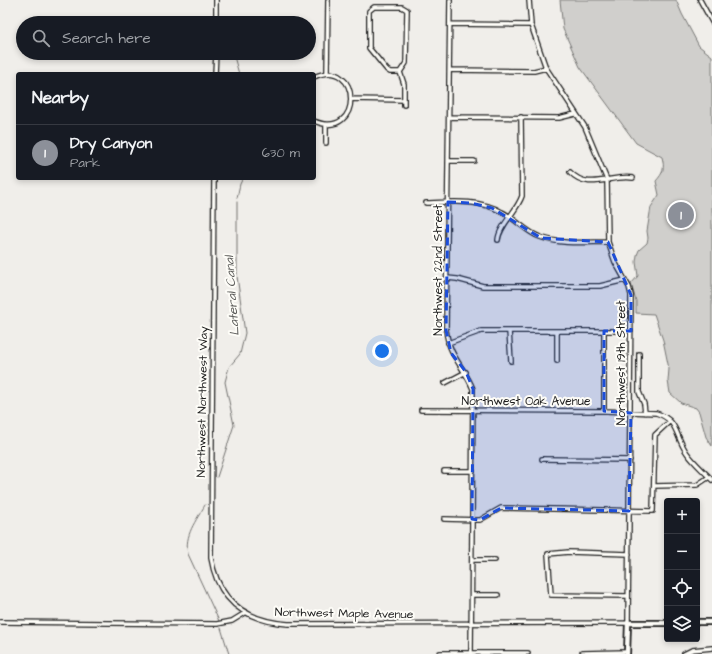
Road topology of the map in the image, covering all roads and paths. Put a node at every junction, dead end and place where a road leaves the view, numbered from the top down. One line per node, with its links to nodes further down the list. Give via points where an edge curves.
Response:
1 (216, 0): 6 (street)
2 (328, 0): 15 (street)
3 (450, 0): 8 (street, Northwest 22nd Street)
4 (529, 0): 9 (street, Northwest 19th Street)
5 (700, 0): 7 (street)
6 (216, 16)
7 (712, 22)
8 (450, 24): 9 (street); 12 (street, Northwest 22nd Street)
9 (532, 25): 11 (street, Northwest 19th Street)
10 (216, 60): 13 (street)
11 (546, 68): 12 (street, via 534,71); 20 (street, Northwest 19th Street)
12 (450, 70): 21 (street, Northwest 22nd Street)
13 (216, 72)
14 (400, 72): 14 (street, via 387,70 369,48 371,7 402,7 407,10 406,63); 18 (street, via 404,84)
15 (326, 74): 16 (street); 17 (street, via 337,75 343,80)
16 (316, 76)
17 (352, 99): 18 (street); 24 (street, via 346,115 340,120)
18 (404, 100): 19 (street)
19 (404, 105)
20 (575, 114): 22 (street, via 559,118); 31 (street, Northwest 19th Street, via 590,138)
21 (449, 117): 22 (street); 26 (street, Northwest 22nd Street)
22 (521, 117): 34 (street, via 522,196)
23 (316, 122): 24 (street)
24 (326, 124): 25 (street)
25 (326, 143)
26 (449, 161): 27 (street); 32 (street, Northwest 22nd Street)
27 (474, 161)
28 (570, 172): 31 (street, via 588,182)
29 (633, 178): 31 (street, via 618,177)
30 (214, 180): 71 (street, Northwest Northwest Way, via 211,558 213,570 222,590 228,599)
31 (606, 180): 36 (street, Northwest 19th Street)
32 (448, 202): 33 (street); 34 (street, via 483,204 503,212); 37 (street, Northwest 22nd Street)
33 (426, 203)
34 (510, 218): 35 (street); 36 (street, via 541,238)
35 (498, 240)
36 (608, 242): 38 (street, Northwest 19th Street)
37 (447, 278): 38 (street, via 483,286 600,286); 43 (street, Northwest 22nd Street)
38 (625, 280): 42 (street, Northwest 19th Street, via 631,295)
39 (509, 331): 40 (street); 43 (street, via 481,331); 45 (street)
40 (557, 331): 41 (street); 46 (street)
41 (604, 331): 42 (street); 51 (street)
42 (631, 331): 53 (street, Northwest 19th Street)
43 (448, 343): 47 (street, Northwest 22nd Street, via 451,352)
44 (639, 354): 52 (street, via 639,392)
45 (511, 361)
46 (557, 361)
47 (466, 372): 48 (street); 50 (street, Northwest 22nd Street, via 473,389)
48 (445, 383)
49 (421, 410): 50 (street, Northwest Oak Avenue)
50 (473, 411): 51 (street, Northwest Oak Avenue); 58 (street, Northwest 22nd Street)
51 (604, 411): 53 (street, Northwest Oak Avenue)
52 (645, 412): 53 (street, Northwest Oak Avenue); 54 (street, Northwest Oak Avenue, via 662,415)
53 (631, 413): 56 (street, Northwest 19th Street)
54 (670, 421): 59 (street, via 677,430 683,448); 61 (street, via 655,436)
55 (542, 459): 56 (street)
56 (630, 460): 62 (street, Northwest 19th Street)
57 (444, 471): 58 (street)
58 (473, 471): 64 (street, Northwest 22nd Street)
59 (708, 477): 60 (street); 61 (street, via 697,485)
60 (712, 480)
61 (654, 486): 62 (street, via 653,511)
62 (629, 511): 64 (street, via 501,508 480,520); 65 (street, Northwest 19th Street)
63 (444, 519): 64 (street)
64 (472, 519): 66 (street, Northwest 22nd Street)
65 (629, 554): 70 (street, Northwest 19th Street); 70 (street, via 548,554 551,595)
66 (472, 560): 67 (street); 68 (street, Northwest 22nd Street)
67 (495, 560)
68 (472, 595): 69 (street); 77 (street, Northwest 22nd Street)
69 (498, 595)
70 (628, 596): 75 (street, Northwest 19th Street)
71 (245, 613): 72 (street, via 232,621 217,624); 77 (street, Northwest Maple Avenue, via 273,623 288,624)
72 (0, 622)
73 (700, 622): 74 (main road)
74 (712, 622)
75 (628, 623): 76 (main road, Northwest Maple Avenue); 77 (street, Northwest Maple Avenue); 83 (main road, Northwest 19th Street)
76 (664, 623)
77 (472, 624): 80 (street, Northwest 22nd Street)
78 (712, 648): 84 (street, via 692,650)
79 (440, 653): 80 (street)
80 (471, 653): 81 (street)
81 (528, 653)
82 (582, 653): 83 (street)
83 (628, 653)
84 (684, 654)

